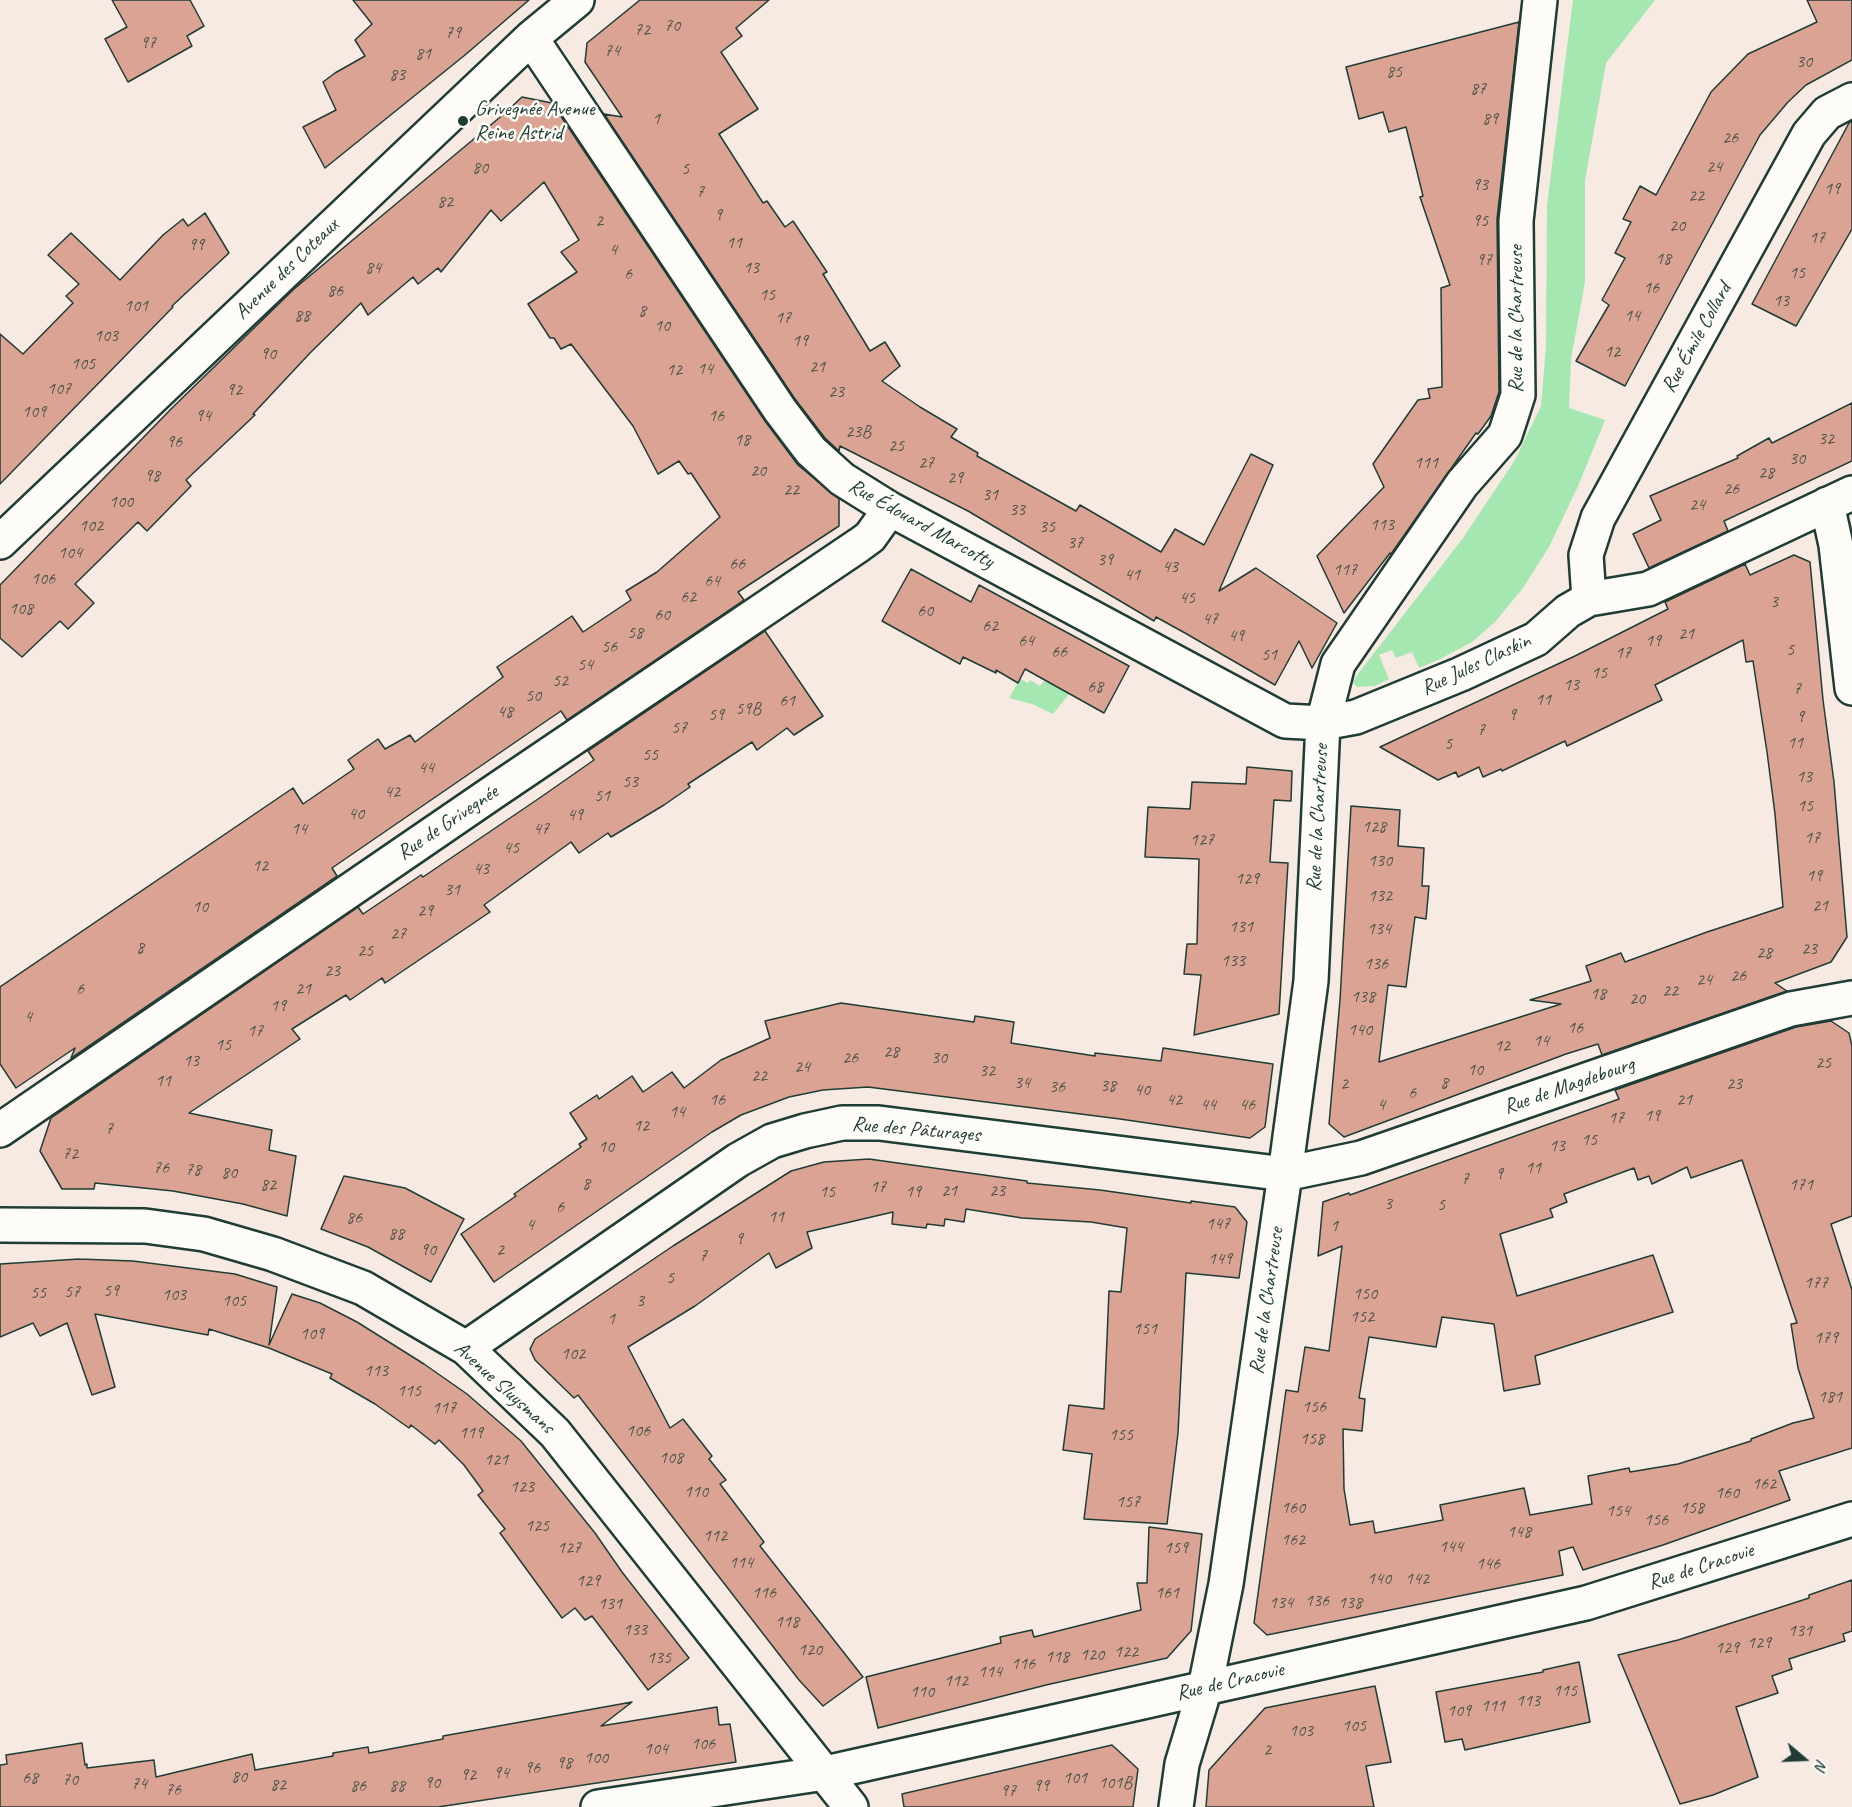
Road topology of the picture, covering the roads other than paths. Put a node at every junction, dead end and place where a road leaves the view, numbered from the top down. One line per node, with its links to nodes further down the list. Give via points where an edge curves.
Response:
1 (577, 0): 3 (street, Avenue des Coteaux)
2 (1540, 0): 10 (street, Rue de la Chartreuse, via 1516,221 1518,395 1505,435 1462,484 1338,664)
3 (531, 38): 6 (street, Rue Édouard Marcotty, via 811,451 842,479); 7 (street, Avenue des Coteaux)
4 (1852, 100): 8 (street, Rue Émile Collard, via 1827,113 1809,134 1598,518 1586,555)
5 (1840, 499): 8 (street, Rue Jules Claskin, via 1648,589); 9 (street, via 1836,545)
6 (890, 509): 10 (street, Rue Édouard Marcotty, via 1285,721); 12 (street, Rue de Grivegnée, via 859,546)
7 (0, 542)
8 (1589, 599): 10 (street, Rue Jules Claskin, via 1568,611 1536,639 1461,674 1356,717)
9 (1852, 688)
10 (1323, 723): 13 (street, Rue de la Chartreuse, via 1311,981)
11 (1852, 998): 13 (street, Rue de Magdebourg, via 1791,1009 1361,1158)
12 (0, 1130)
13 (1285, 1174): 15 (street, Rue des Pâturages, via 879,1123 842,1123 772,1141 738,1160); 17 (street, Rue de la Chartreuse, via 1226,1584)
14 (0, 1225): 15 (street, Avenue Sluysmans, via 145,1226 204,1234 273,1254 363,1288)
15 (466, 1348): 18 (street, Avenue Sluysmans, via 555,1433)
16 (1852, 1519): 17 (street, Rue de Cracovie, via 1586,1603)
17 (1205, 1688): 18 (street, Rue de Cracovie); 21 (street, Rue de la Chartreuse, via 1182,1764)
18 (825, 1773): 19 (street, Rue de Cracovie); 20 (street, Avenue Sluysmans)
19 (598, 1807)
20 (851, 1807)
21 (1176, 1807)

